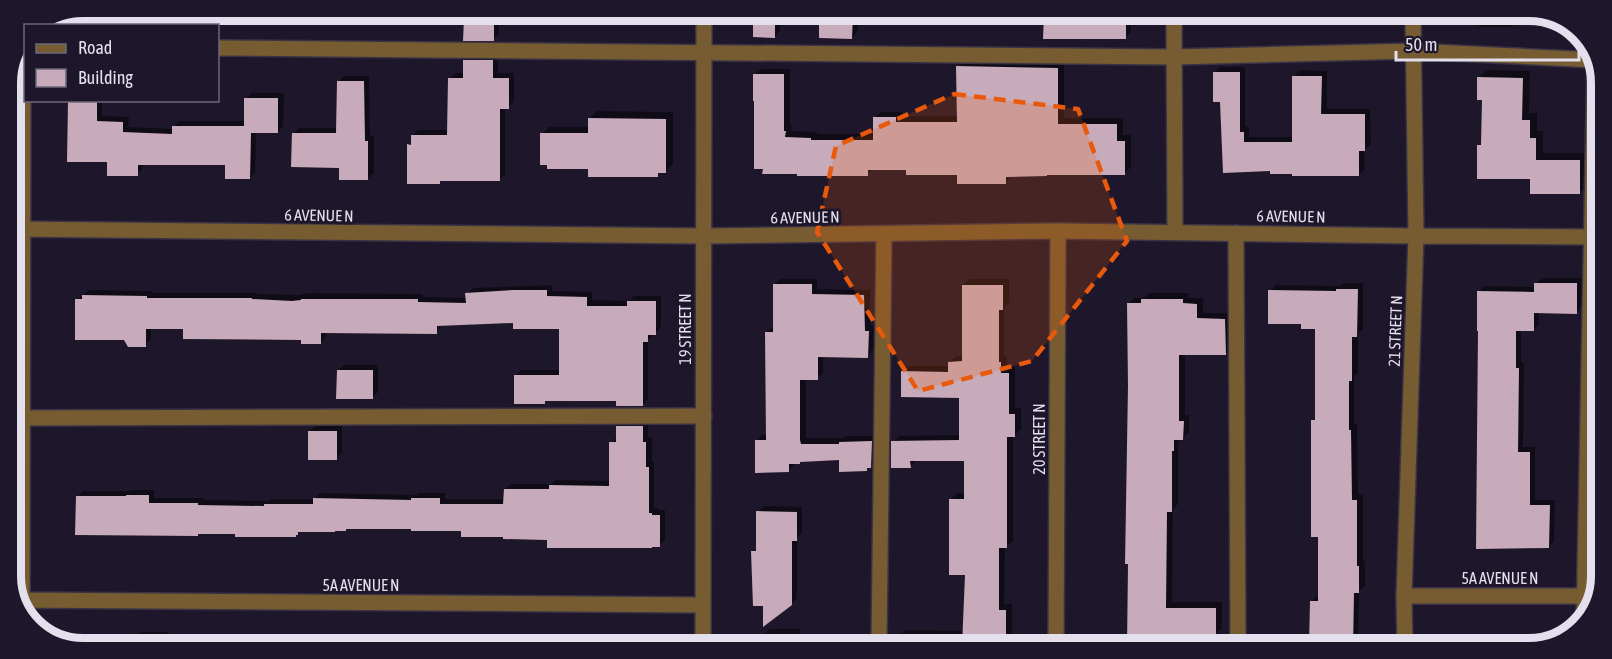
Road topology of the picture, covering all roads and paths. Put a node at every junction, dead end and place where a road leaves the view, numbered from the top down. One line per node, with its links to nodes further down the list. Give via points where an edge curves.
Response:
1 (704, 21): 6 (street, 19 STREET N)
2 (1174, 21): 7 (street)
3 (1413, 21): 5 (street, 21 STREET N)
4 (219, 48): 6 (street)
5 (1413, 51): 7 (street); 8 (street); 17 (street, 21 STREET N)
6 (704, 54): 7 (street); 16 (street, 19 STREET N)
7 (1174, 57): 13 (street)
8 (1587, 60)
9 (22, 72): 10 (street)
10 (21, 103)
11 (21, 230): 16 (street, 6 AVENUE N)
12 (1058, 231): 13 (street, 6 AVENUE N); 15 (street, 6 AVENUE N); 29 (street, 20 STREET N)
13 (1174, 232): 14 (street, 6 AVENUE N)
14 (1236, 233): 17 (street, 6 AVENUE N); 30 (street)
15 (884, 234): 16 (street, 6 AVENUE N); 28 (street)
16 (703, 236): 19 (street, 19 STREET N)
17 (1416, 236): 18 (street, 6 AVENUE N); 23 (street, 21 STREET N)
18 (1591, 236)
19 (704, 416): 20 (street); 26 (street, 19 STREET N)
20 (21, 418)
21 (1591, 534): 22 (street)
22 (1590, 586)
23 (1404, 596): 24 (street, 5A AVENUE N); 31 (street, 21 STREET N)
24 (1587, 596)
25 (27, 604): 26 (street, 5A AVENUE N)
26 (703, 605): 27 (street, 19 STREET N)
27 (703, 638)
28 (879, 638)
29 (1056, 638)
30 (1238, 638)
31 (1405, 638)

